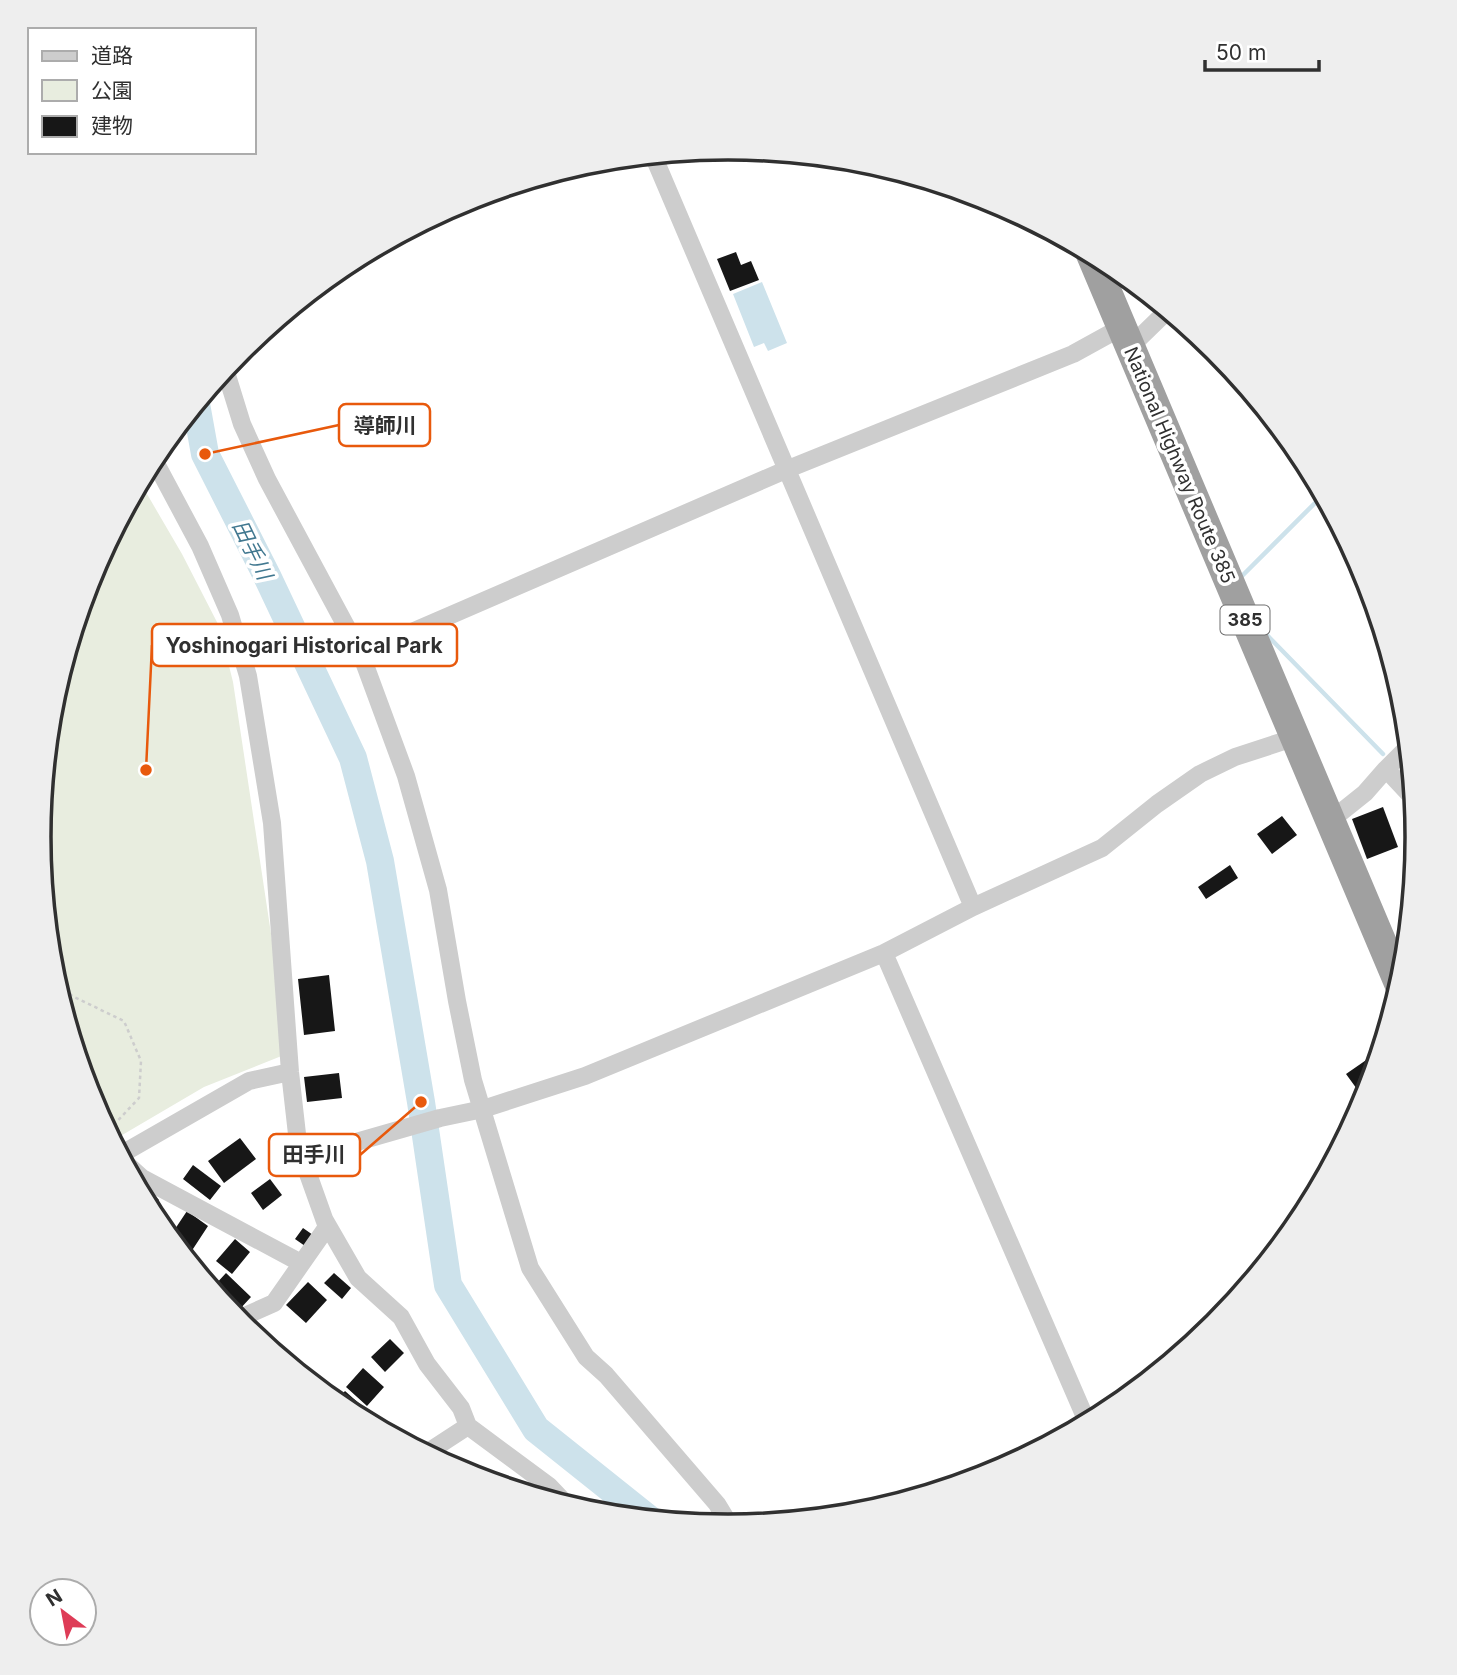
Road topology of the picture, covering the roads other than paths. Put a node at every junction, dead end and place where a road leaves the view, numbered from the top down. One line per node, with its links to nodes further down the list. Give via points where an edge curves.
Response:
1 (657, 164): 6 (street)
2 (1097, 269): 4 (highway, National Highway Route 385 / 385)
3 (1160, 315): 4 (street)
4 (1126, 337): 6 (street); 9 (highway, National Highway Route 385 / 385)
5 (229, 380): 8 (street, via 267,479)
6 (788, 469): 8 (street); 14 (street)
7 (159, 470): 17 (street, via 230,615 248,676 272,823)
8 (361, 654): 18 (street, via 406,776 438,890 470,1067)
9 (1292, 731): 13 (highway, National Highway Route 385 / 385); 14 (street, via 1284,741 1200,774 1101,848)
10 (1401, 754): 11 (street)
11 (1386, 769): 12 (street); 13 (street)
12 (1405, 789)
13 (1330, 821): 16 (highway, National Highway Route 385 / 385)
14 (973, 907): 15 (street)
15 (884, 953): 18 (street, via 584,1076); 25 (street)
16 (1393, 969)
17 (290, 1072): 19 (street, via 249,1081); 20 (street, via 298,1143)
18 (483, 1109): 20 (street, via 346,1145); 29 (street, via 530,1268 586,1357 607,1375)
19 (128, 1150)
20 (307, 1171): 22 (street)
21 (144, 1179): 23 (street)
22 (324, 1219): 23 (street, via 327,1227); 26 (street, via 358,1278 401,1317)
23 (300, 1263): 24 (street, via 274,1303)
24 (247, 1315)
25 (1084, 1414)
26 (468, 1426): 27 (street); 28 (street)
27 (435, 1448)
28 (555, 1493)
29 (723, 1515)

